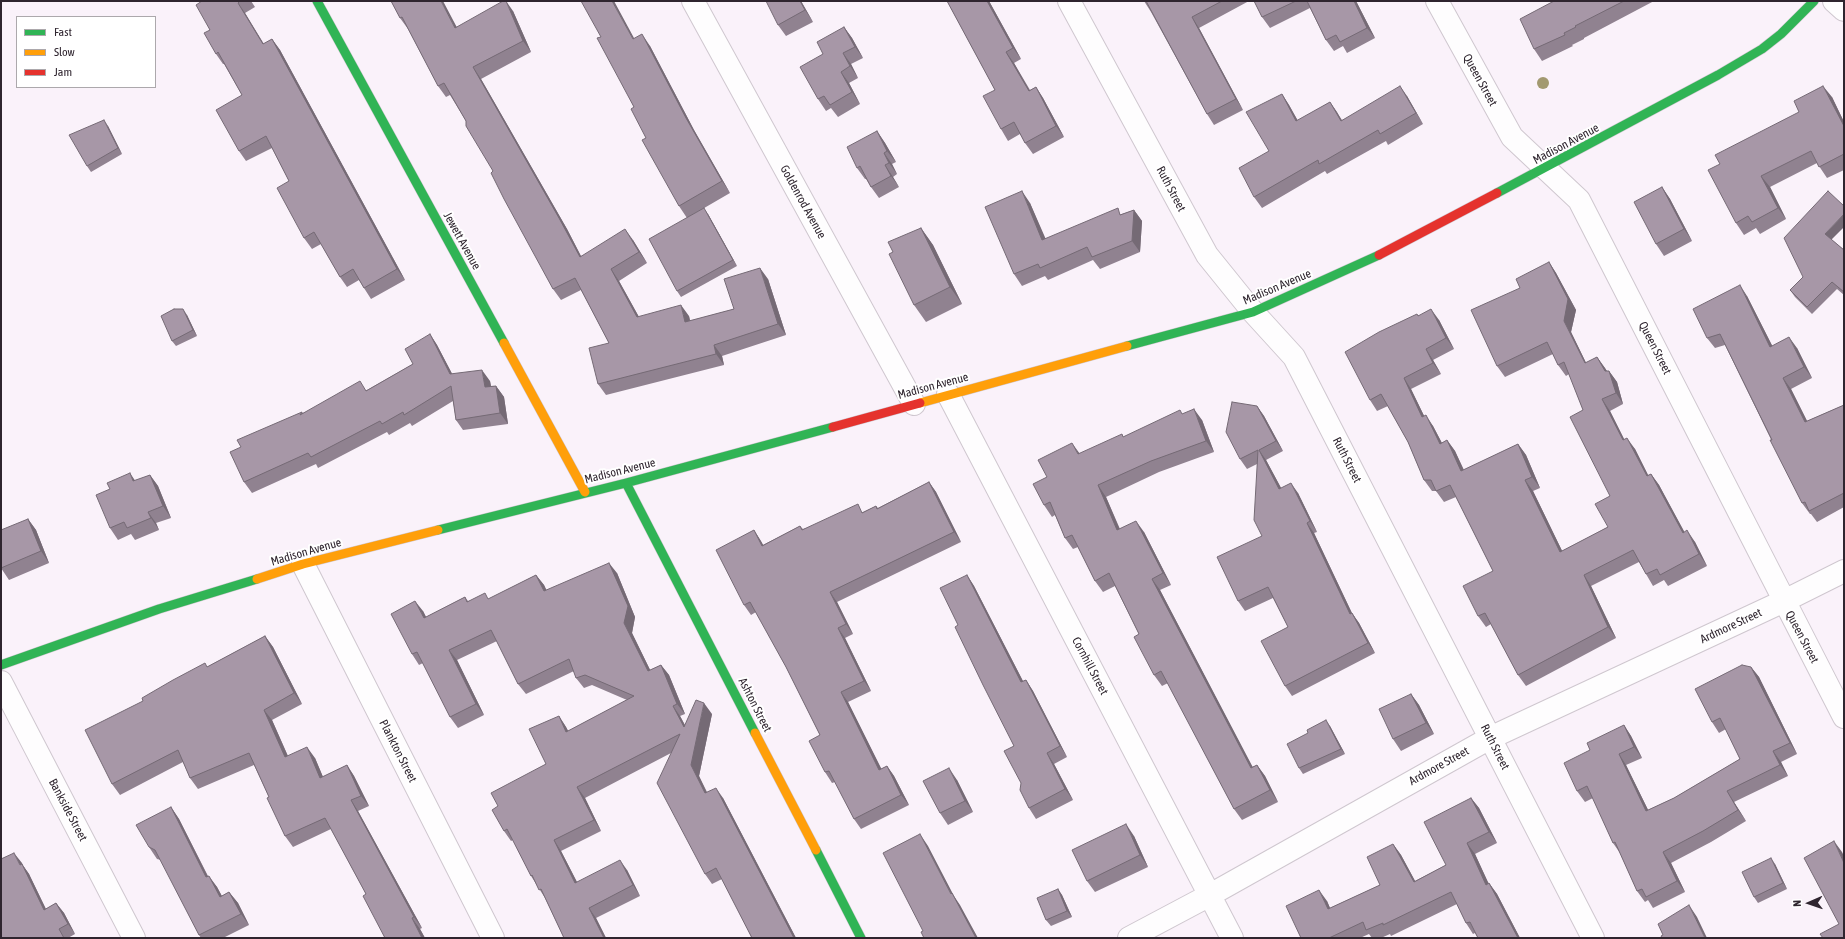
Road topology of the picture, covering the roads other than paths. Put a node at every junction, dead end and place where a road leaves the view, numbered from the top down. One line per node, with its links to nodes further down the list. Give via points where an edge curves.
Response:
1 (317, 1): 13 (main road, Jewett Avenue)
2 (693, 1): 11 (street, Goldenrod Avenue)
3 (1069, 1): 9 (street, Ruth Street, via 1207,255)
4 (1437, 1): 8 (street, Queen Street, via 1512,137)
5 (1814, 1): 8 (main road, Madison Avenue, via 1782,34 1762,49)
6 (1834, 1): 7 (street)
7 (1844, 10)
8 (1546, 169): 9 (main road, Madison Avenue, via 1386,252); 16 (street, Queen Street, via 1579,200)
9 (1253, 312): 10 (main road, Madison Avenue); 20 (street, Ruth Street, via 1294,357)
10 (948, 394): 11 (main road, Madison Avenue); 21 (street, Cornhill Street)
11 (914, 404): 12 (main road, Madison Avenue)
12 (626, 483): 13 (main road, Madison Avenue); 24 (main road, Ashton Street)
13 (586, 492): 14 (main road, Madison Avenue)
14 (303, 564): 17 (main road, Madison Avenue, via 159,609); 23 (street, Plankton Street)
15 (1844, 571): 16 (street, Ardmore Street)
16 (1784, 602): 19 (street, Queen Street); 20 (street, Ardmore Street)
17 (1, 665)
18 (1, 682): 22 (street, Bankside Street)
19 (1844, 717)
20 (1490, 738): 21 (street, Ardmore Street); 27 (street, Ruth Street)
21 (1210, 895): 25 (street, Ardmore Street); 26 (street, Cornhill Street)
22 (134, 938)
23 (493, 938)
24 (861, 938)
25 (1129, 938)
26 (1232, 938)
27 (1593, 938)

